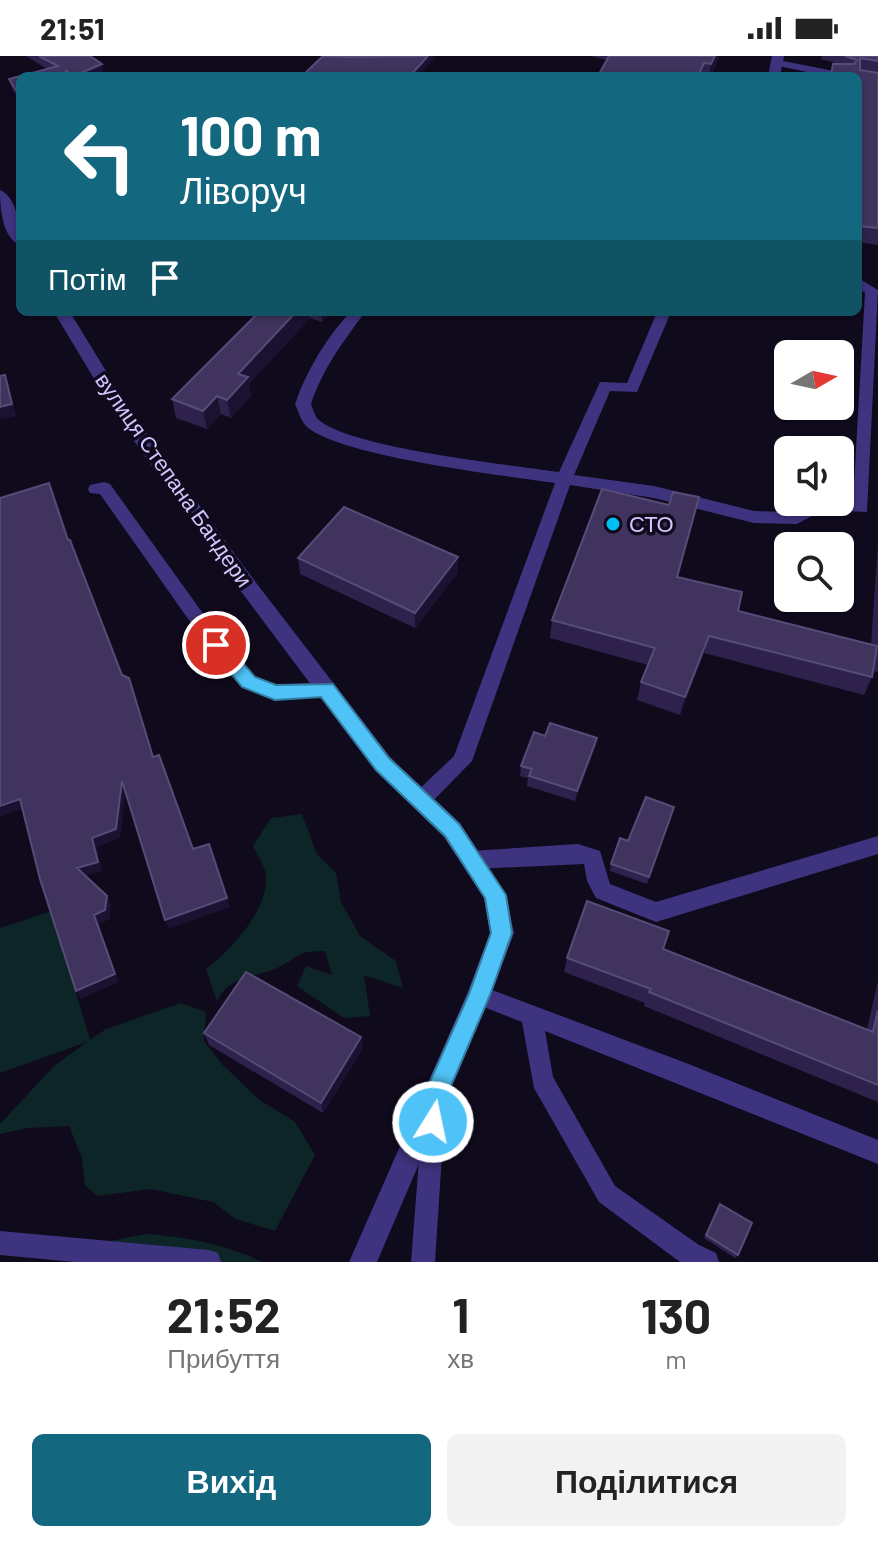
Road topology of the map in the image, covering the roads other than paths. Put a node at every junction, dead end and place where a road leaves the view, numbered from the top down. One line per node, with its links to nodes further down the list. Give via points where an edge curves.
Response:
1 (777, 65): 2 (lane)
2 (820, 72)
3 (0, 194): 4 (street)
4 (16, 232)
5 (862, 285): 9 (lane, via 872,291 861,508 820,504 797,518 754,517 654,492)
6 (64, 316): 11 (street, вулиця Степана Бандери, via 123,413)
7 (354, 316): 9 (lane, via 334,338 311,380 303,404 312,423 350,442)
8 (662, 316): 9 (lane, via 632,388 605,386)
9 (564, 480): 12 (lane, via 462,761)
10 (96, 489): 11 (lane, via 104,488 248,682 275,693)
11 (326, 689): 12 (street, вулиця Степана Бандери, via 383,764)
12 (421, 800): 14 (street, вулиця Степана Бандери, via 452,830)
13 (878, 845): 14 (lane, via 656,912 603,891 593,857 578,853)
14 (472, 860): 15 (street, вулиця Степана Бандери, via 495,895 502,933)
15 (479, 995): 16 (lane); 17 (street, вулиця Степана Бандери)
16 (532, 1015): 18 (lane); 23 (lane, via 542,1080 607,1194)
17 (436, 1095): 21 (street, вулиця Степана Бандери); 22 (lane)
18 (878, 1152)
19 (0, 1243): 20 (lane)
20 (209, 1262)
21 (363, 1262)
22 (423, 1262)
23 (707, 1262)

